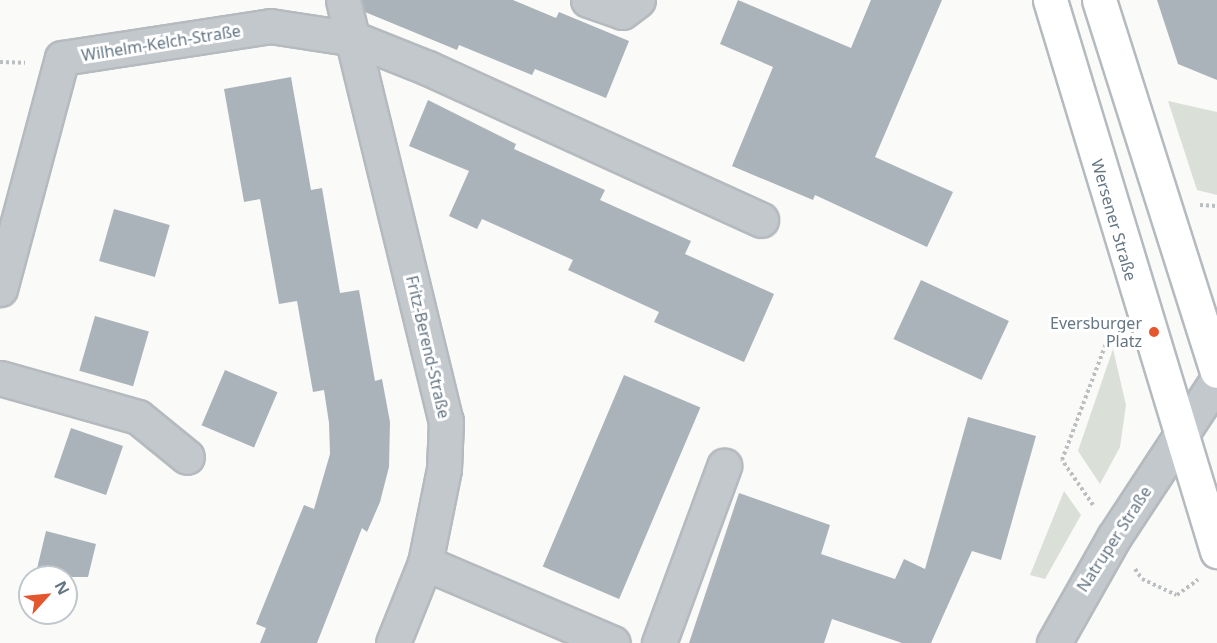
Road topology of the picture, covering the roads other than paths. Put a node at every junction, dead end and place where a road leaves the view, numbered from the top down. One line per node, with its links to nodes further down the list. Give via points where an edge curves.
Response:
1 (343, 0): 6 (street, Fritz-Berend-Straße)
2 (588, 0): 3 (street, via 622,12)
3 (638, 0)
4 (1050, 0): 12 (main road, Wersener Straße)
5 (1099, 0): 9 (main road)
6 (355, 39): 7 (street); 8 (street, Wilhelm-Kelch-Straße, via 270,26 62,58); 16 (street, Fritz-Berend-Straße, via 446,421 444,469)
7 (761, 220)
8 (0, 290)
9 (1217, 371)
10 (0, 378): 13 (street, via 138,417)
11 (1217, 380): 12 (street)
12 (1179, 439): 15 (main road, Wersener Straße); 20 (street, Natruper Straße, via 1114,537)
13 (187, 458)
14 (724, 466): 19 (street)
15 (1213, 561)
16 (425, 563): 17 (street); 18 (street)
17 (393, 643)
18 (614, 643)
19 (658, 643)
20 (1054, 643)

